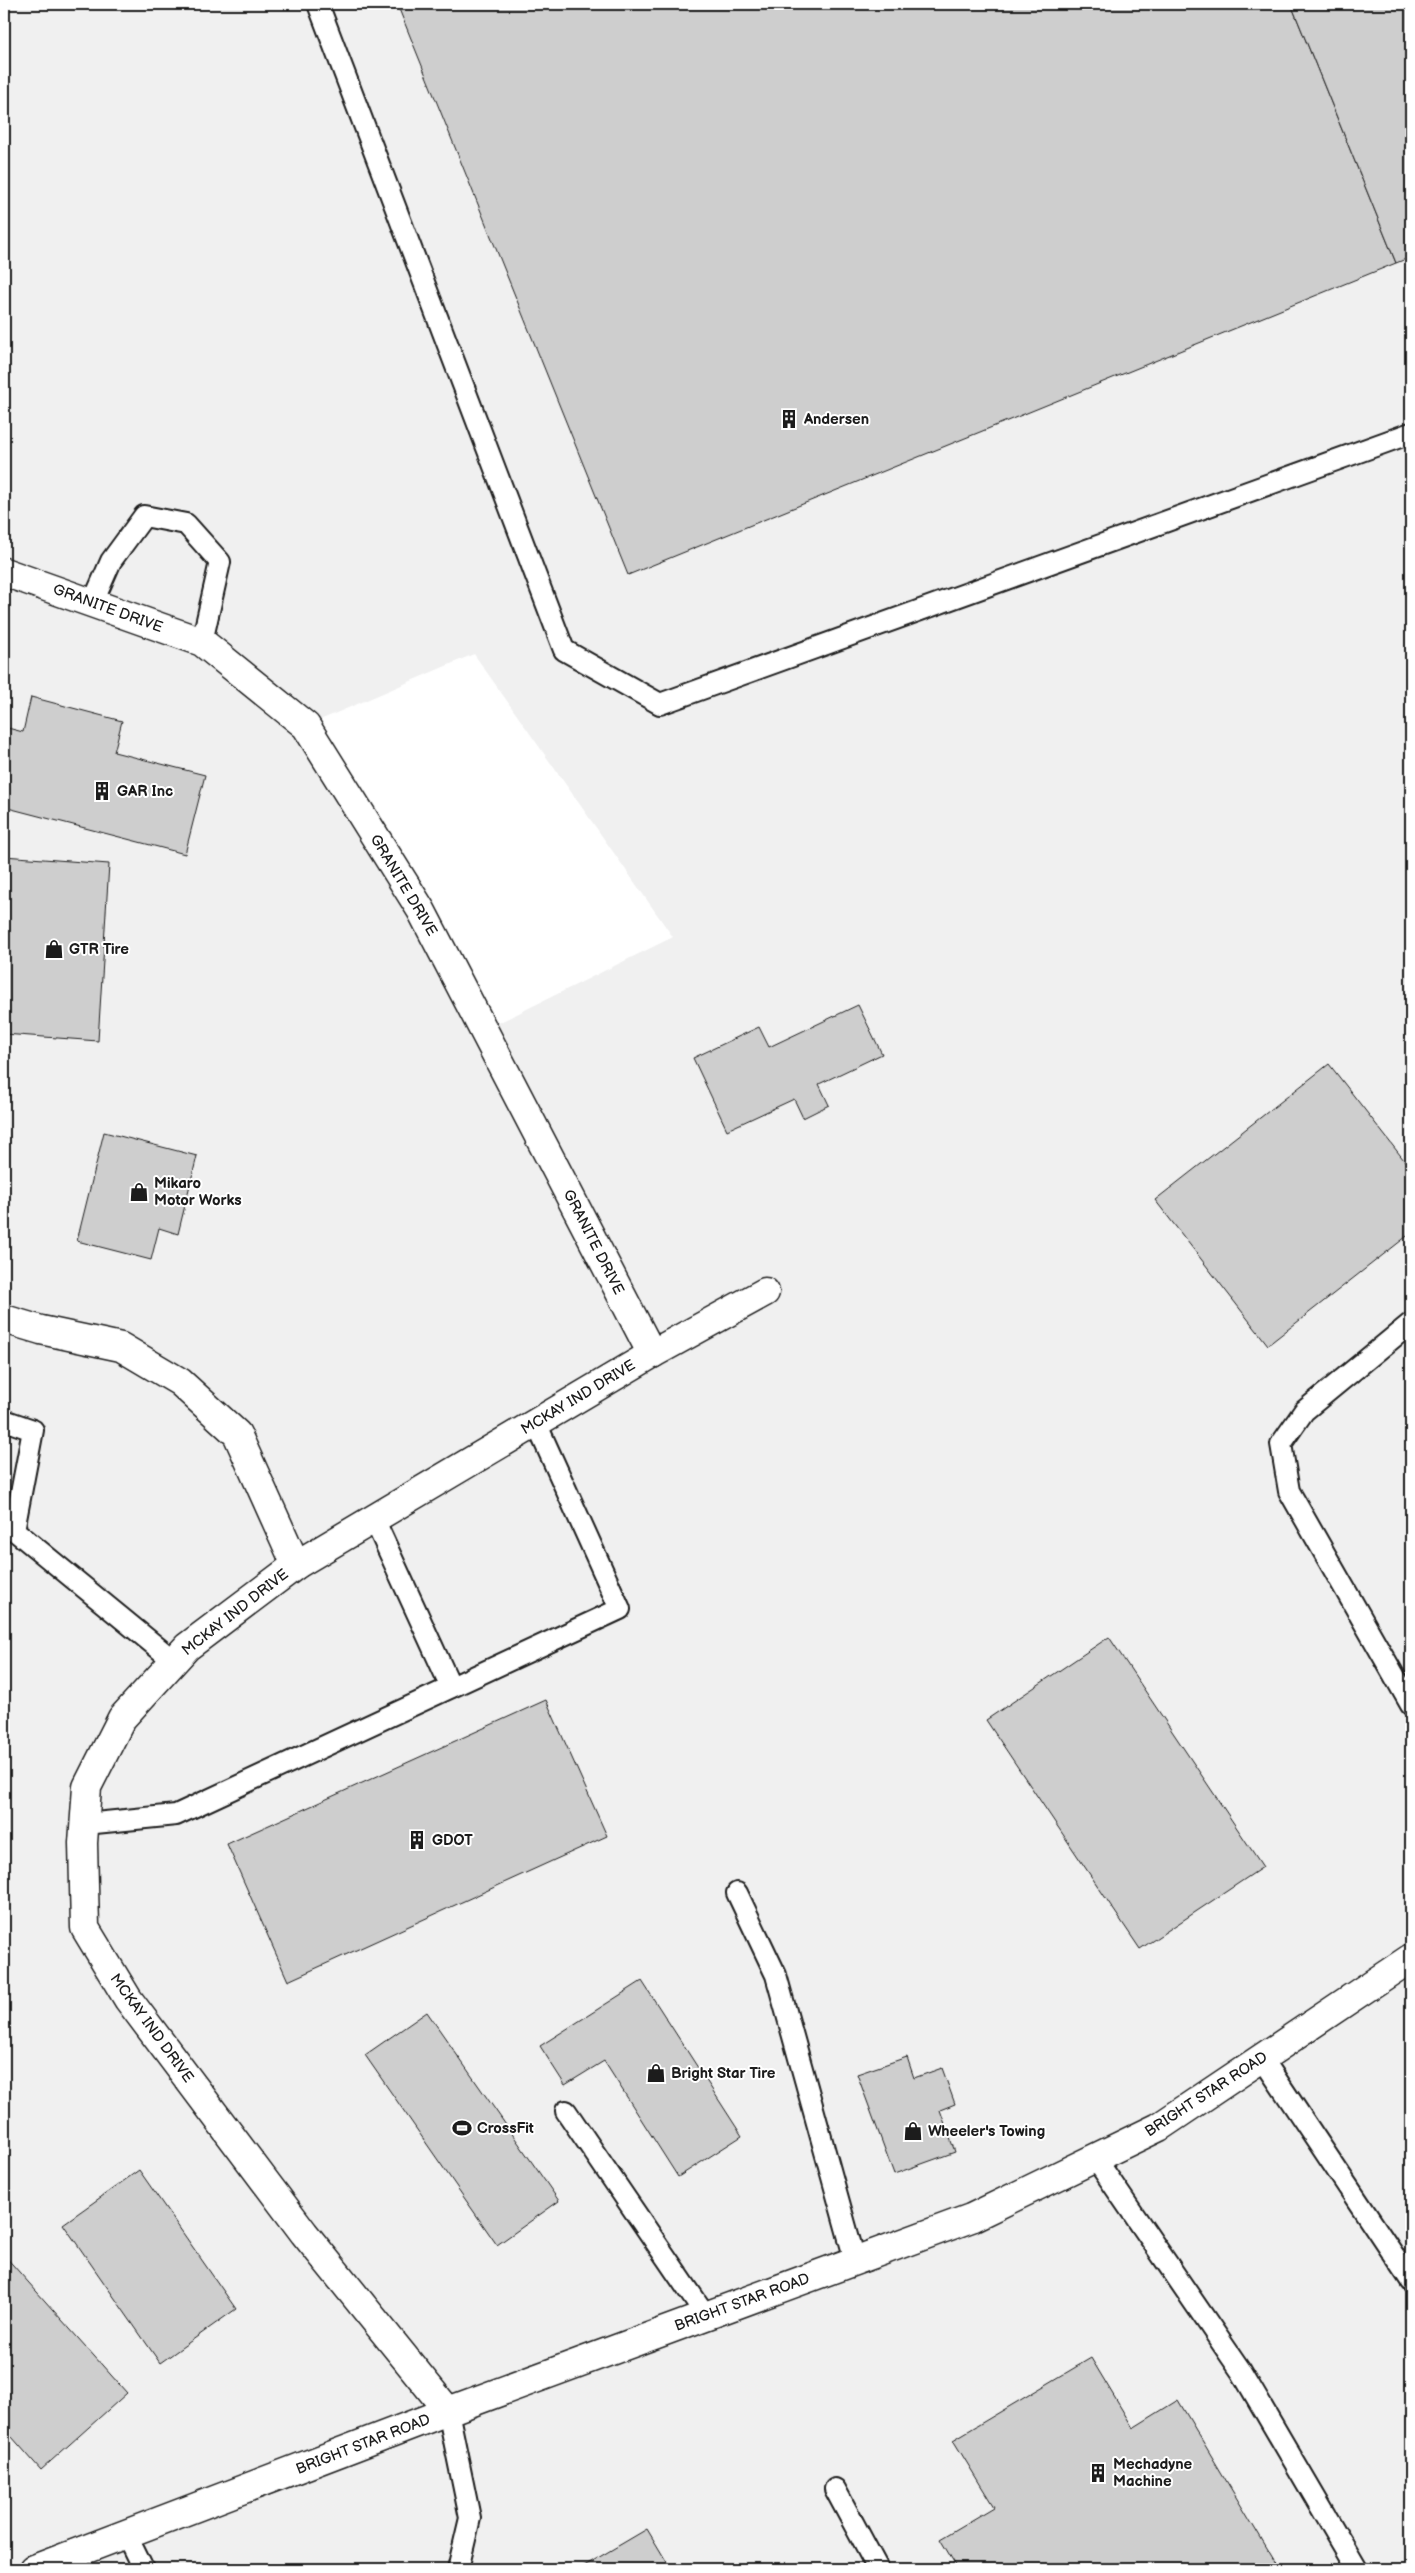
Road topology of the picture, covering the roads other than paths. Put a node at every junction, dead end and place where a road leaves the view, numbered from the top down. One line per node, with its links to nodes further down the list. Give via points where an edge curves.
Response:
1 (318, 4): 2 (lane, via 564,650 660,704)
2 (1411, 433)
3 (4, 572): 4 (street, GRANITE DRIVE)
4 (94, 602): 5 (street, GRANITE DRIVE); 5 (lane, via 112,561 144,516 186,524 220,562)
5 (202, 642): 9 (street, GRANITE DRIVE, via 306,726 421,910)
6 (765, 1292): 9 (street, MCKAY IND DRIVE)
7 (4, 1319): 13 (street, via 121,1347 180,1382 238,1434)
8 (1411, 1323): 16 (lane, via 1304,1411 1281,1444 1289,1490)
9 (652, 1354): 11 (street, MCKAY IND DRIVE)
10 (4, 1420): 14 (lane, via 34,1430 14,1530)
11 (536, 1423): 12 (street, MCKAY IND DRIVE); 15 (lane, via 620,1609)
12 (374, 1519): 13 (street, MCKAY IND DRIVE); 15 (lane)
13 (296, 1565): 14 (street, MCKAY IND DRIVE, via 187,1647)
14 (174, 1661): 17 (street, MCKAY IND DRIVE, via 122,1718 87,1787)
15 (451, 1687): 17 (lane, via 176,1815)
16 (1411, 1704)
17 (85, 1824): 26 (street, MCKAY IND DRIVE, via 85,1928 128,1999 304,2233)
18 (737, 1893): 23 (lane, via 776,1976)
19 (1411, 1958): 20 (street, BRIGHT STAR ROAD)
20 (1262, 2058): 22 (street, BRIGHT STAR ROAD, via 1159,2127); 24 (lane)
21 (566, 2111): 25 (lane)
22 (1094, 2158): 23 (street, BRIGHT STAR ROAD, via 971,2218); 33 (lane, via 1241,2371)
23 (855, 2260): 25 (street, BRIGHT STAR ROAD)
24 (1410, 2273)
25 (706, 2316): 26 (street, BRIGHT STAR ROAD)
26 (448, 2412): 28 (street, BRIGHT STAR ROAD); 31 (lane, via 470,2518)
27 (835, 2489): 32 (lane)
28 (126, 2534): 29 (street, BRIGHT STAR ROAD); 30 (lane)
29 (34, 2569)
30 (143, 2569)
31 (458, 2569)
32 (878, 2569)
33 (1357, 2569)

